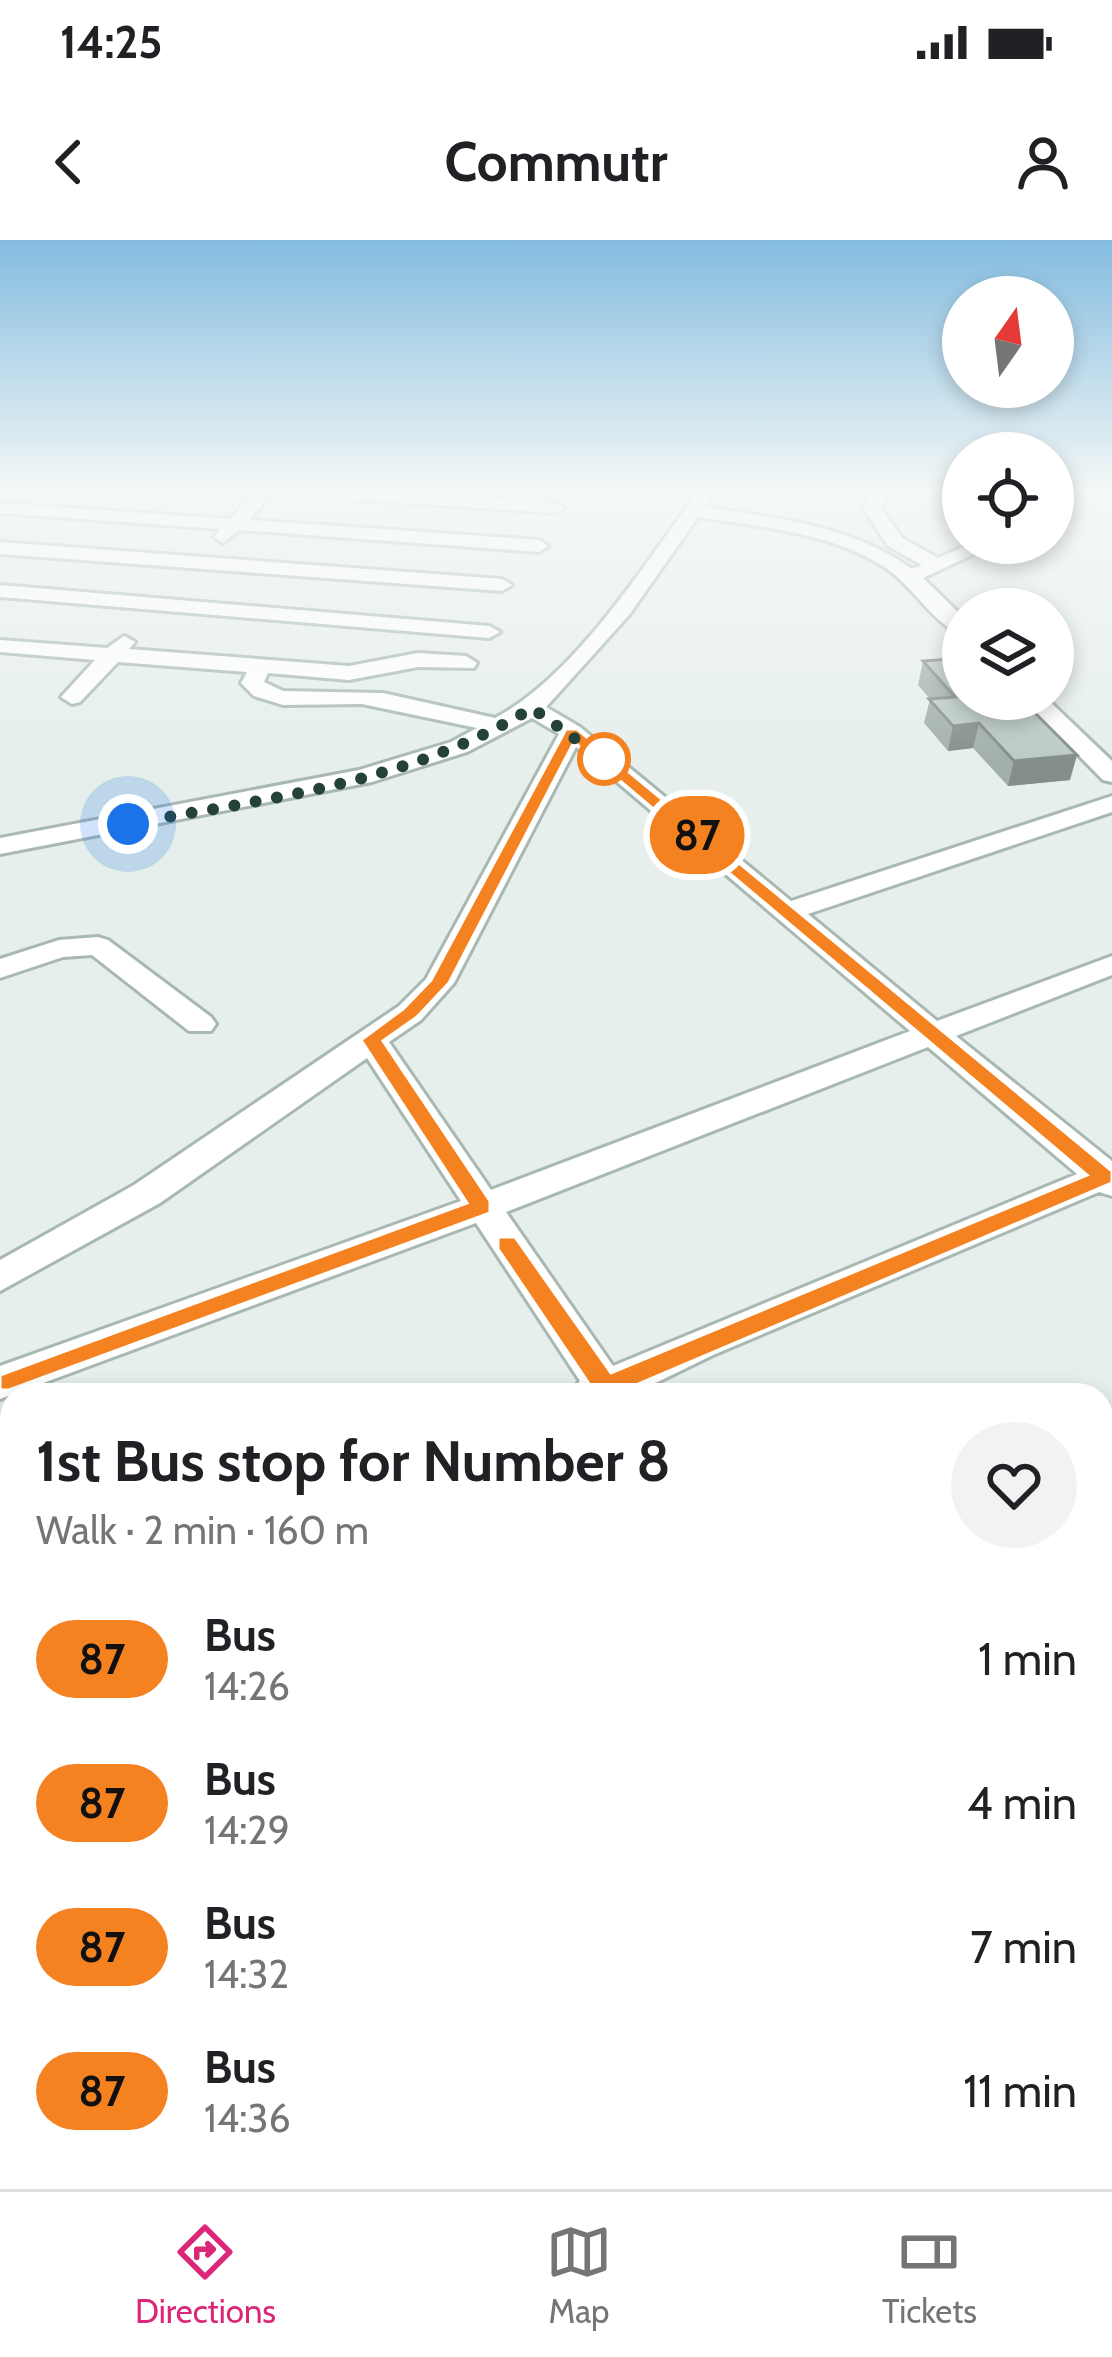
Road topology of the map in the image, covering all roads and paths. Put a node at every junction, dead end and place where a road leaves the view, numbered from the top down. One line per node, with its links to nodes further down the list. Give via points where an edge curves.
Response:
1 (181, 582): 7 (street)
2 (460, 582): 5 (street)
3 (640, 582): 15 (street)
4 (914, 582): 8 (street)
5 (502, 585)
6 (0, 591): 7 (street)
7 (161, 603): 9 (street); 11 (street)
8 (942, 609)
9 (489, 632)
10 (0, 646): 11 (street)
11 (113, 653): 13 (street); 14 (street)
12 (466, 663): 13 (street, via 418,660 349,673)
13 (260, 666): 17 (street, via 252,683 278,698 418,705)
14 (72, 697)
15 (532, 708): 17 (street); 18 (street)
16 (1056, 720): 19 (street)
17 (501, 727): 21 (street, via 363,777)
18 (572, 732): 22 (street); 27 (street, via 439,983)
19 (1112, 775)
20 (1112, 804): 22 (street)
21 (0, 846)
22 (789, 911): 26 (street)
23 (1112, 965): 26 (street)
24 (0, 969): 25 (street, via 98,946)
25 (200, 1024)
26 (933, 1034): 28 (street); 29 (street)
27 (371, 1040): 29 (street); 30 (street, via 147,1194)
28 (1109, 1178): 33 (street)
29 (482, 1207): 31 (street); 32 (street)
30 (0, 1277)
31 (0, 1383)
32 (596, 1383)
33 (623, 1383)

